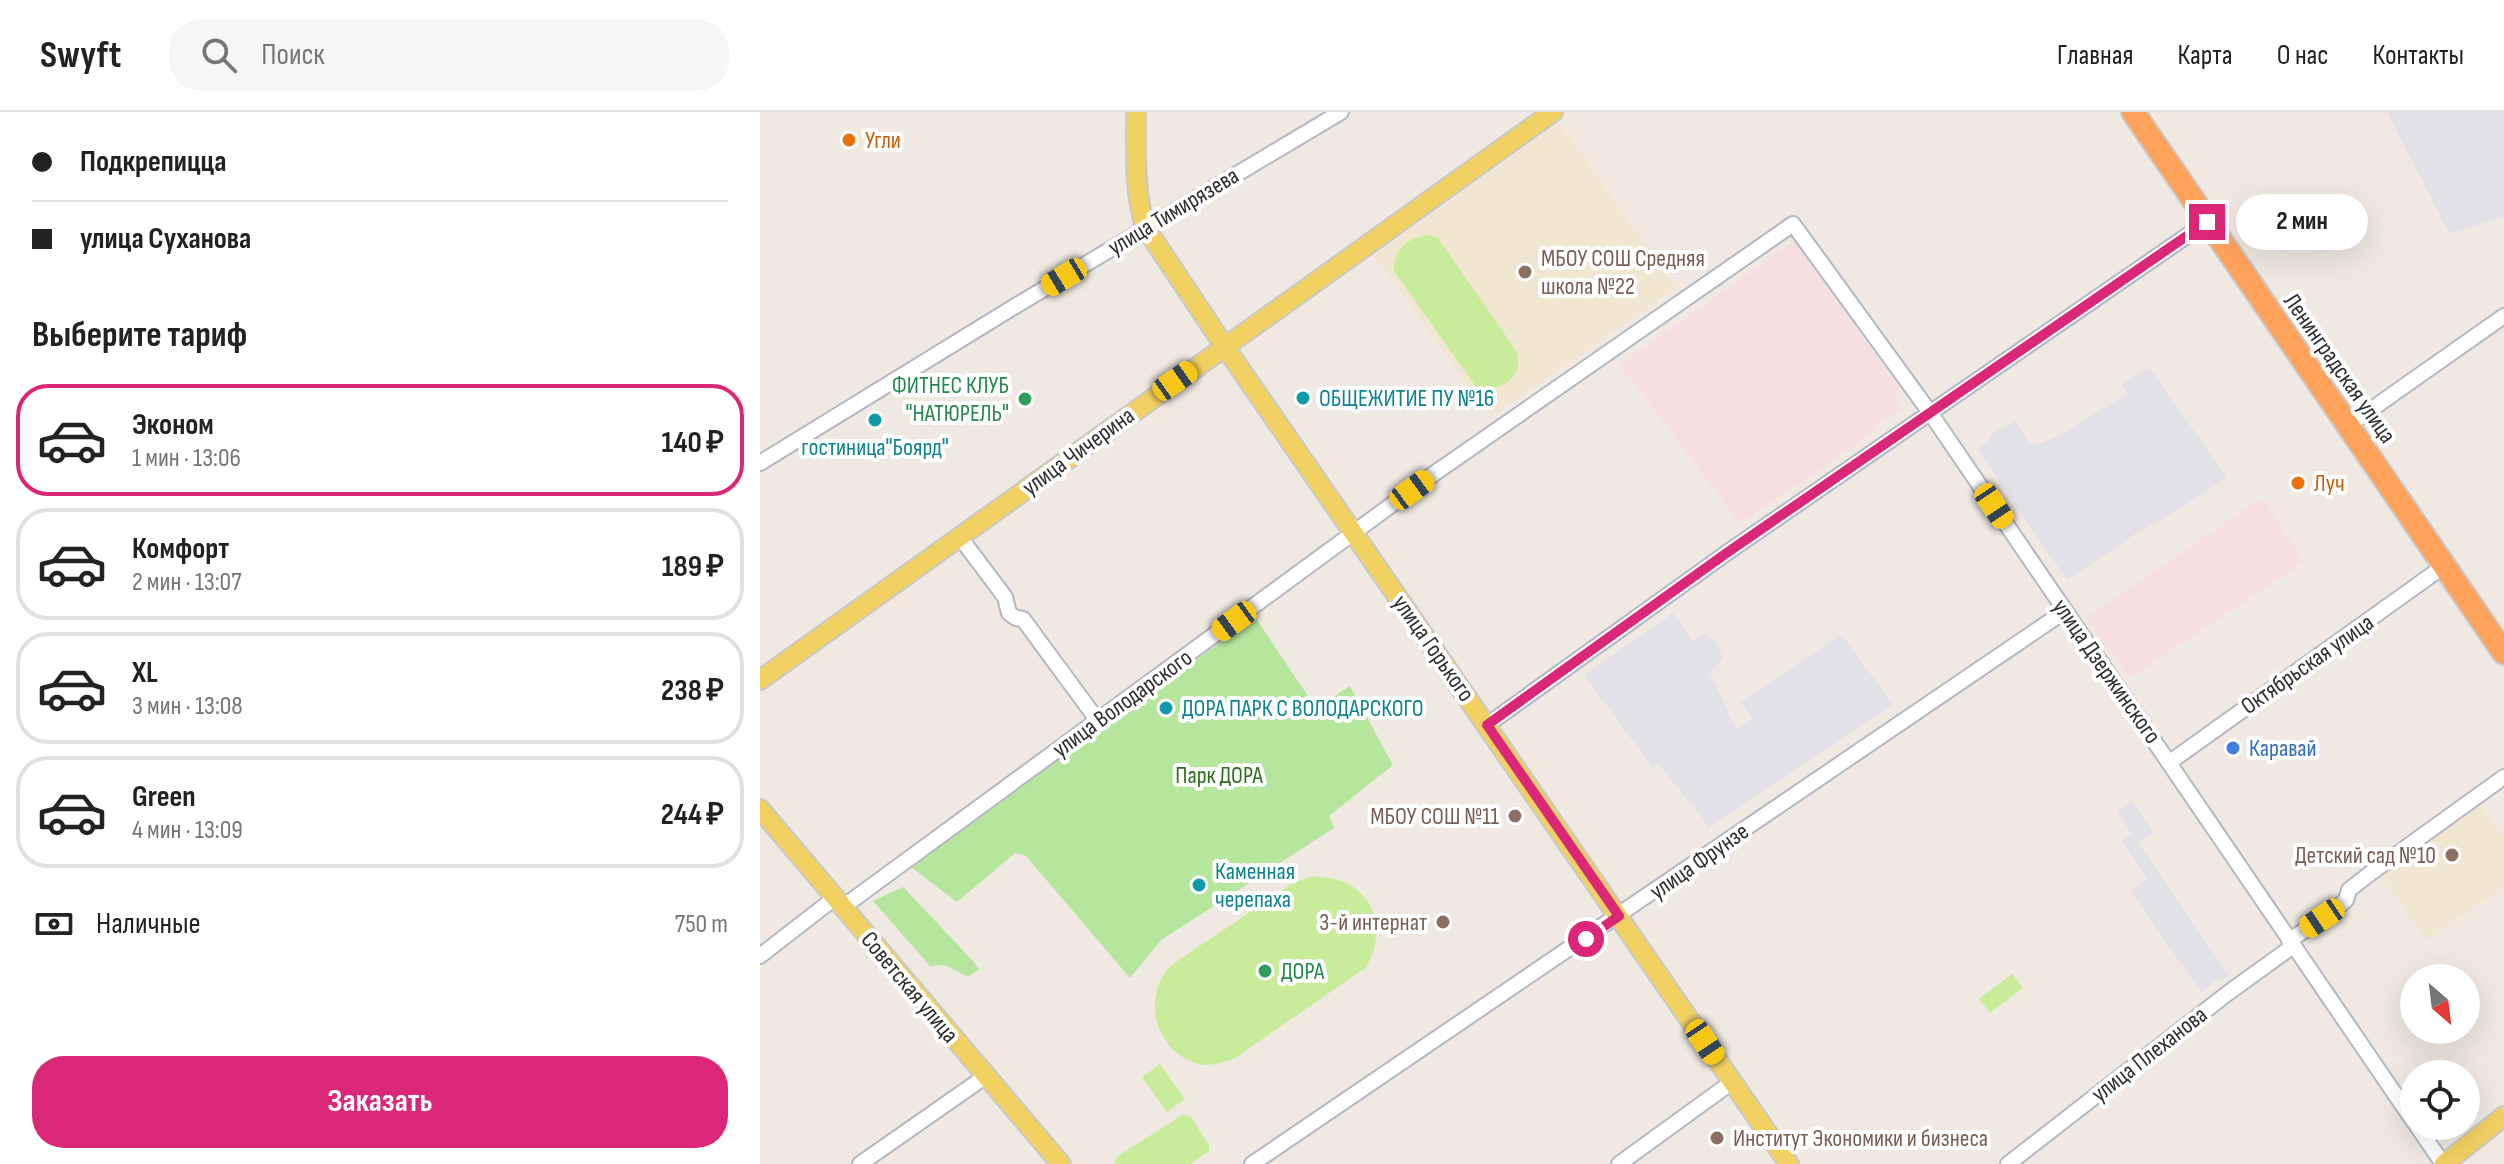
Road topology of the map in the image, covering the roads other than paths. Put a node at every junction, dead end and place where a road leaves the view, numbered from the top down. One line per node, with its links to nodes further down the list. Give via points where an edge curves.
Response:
1 (1136, 112): 7 (main road, улица Горького, via 1136,173)
2 (1341, 112): 7 (street, улица Тимирязева)
3 (1553, 112): 9 (main road, улица Чичерина)
4 (2133, 112): 5 (highway, Ленинградская улица)
5 (2207, 222): 10 (street); 11 (highway, Ленинградская улица)
6 (1793, 224): 10 (street, улица Дзержинского); 13 (street, улица Володарского)
7 (1145, 227): 9 (main road, улица Горького); 12 (street, улица Тимирязева)
8 (2504, 316): 11 (street)
9 (1225, 347): 13 (main road, улица Горького); 14 (main road, улица Чичерина)
10 (1931, 414): 16 (street, улица Дзержинского); 20 (street)
11 (2349, 425): 15 (highway, Ленинградская улица)
12 (760, 463)
13 (1355, 533): 19 (street, улица Володарского); 20 (main road, улица Горького)
14 (959, 536): 18 (main road, улица Чичерина); 19 (street, via 1005,597 1009,613 1023,619)
15 (2444, 566): 17 (highway, Ленинградская улица); 21 (street, Октябрьская улица)
16 (2065, 611): 21 (street, улица Дзержинского); 25 (street, улица Фрунзе)
17 (2504, 653)
18 (760, 680)
19 (1098, 721): 24 (street, улица Володарского)
20 (1487, 725): 25 (main road, улица Горького)
21 (2170, 762): 26 (street, улица Дзержинского)
22 (2504, 777): 26 (street, улица Плеханова, via 2349,890 2346,900)
23 (760, 809): 24 (main road, Советская улица)
24 (840, 902): 27 (street, улица Володарского); 28 (main road, Советская улица)
25 (1619, 916): 29 (main road, улица Горького); 35 (street, улица Фрунзе)
26 (2291, 944): 30 (street, улица Дзержинского); 38 (street, улица Плеханова)
27 (760, 956)
28 (986, 1076): 33 (street); 34 (main road, Советская улица)
29 (1732, 1082): 36 (street); 37 (main road, улица Горького)
30 (2400, 1101)
31 (2504, 1116): 39 (main road)
32 (2427, 1140): 39 (street, улица Дзержинского)
33 (860, 1164)
34 (1061, 1164)
35 (1252, 1164)
36 (1619, 1164)
37 (1789, 1164)
38 (2008, 1164)
39 (2444, 1164)

